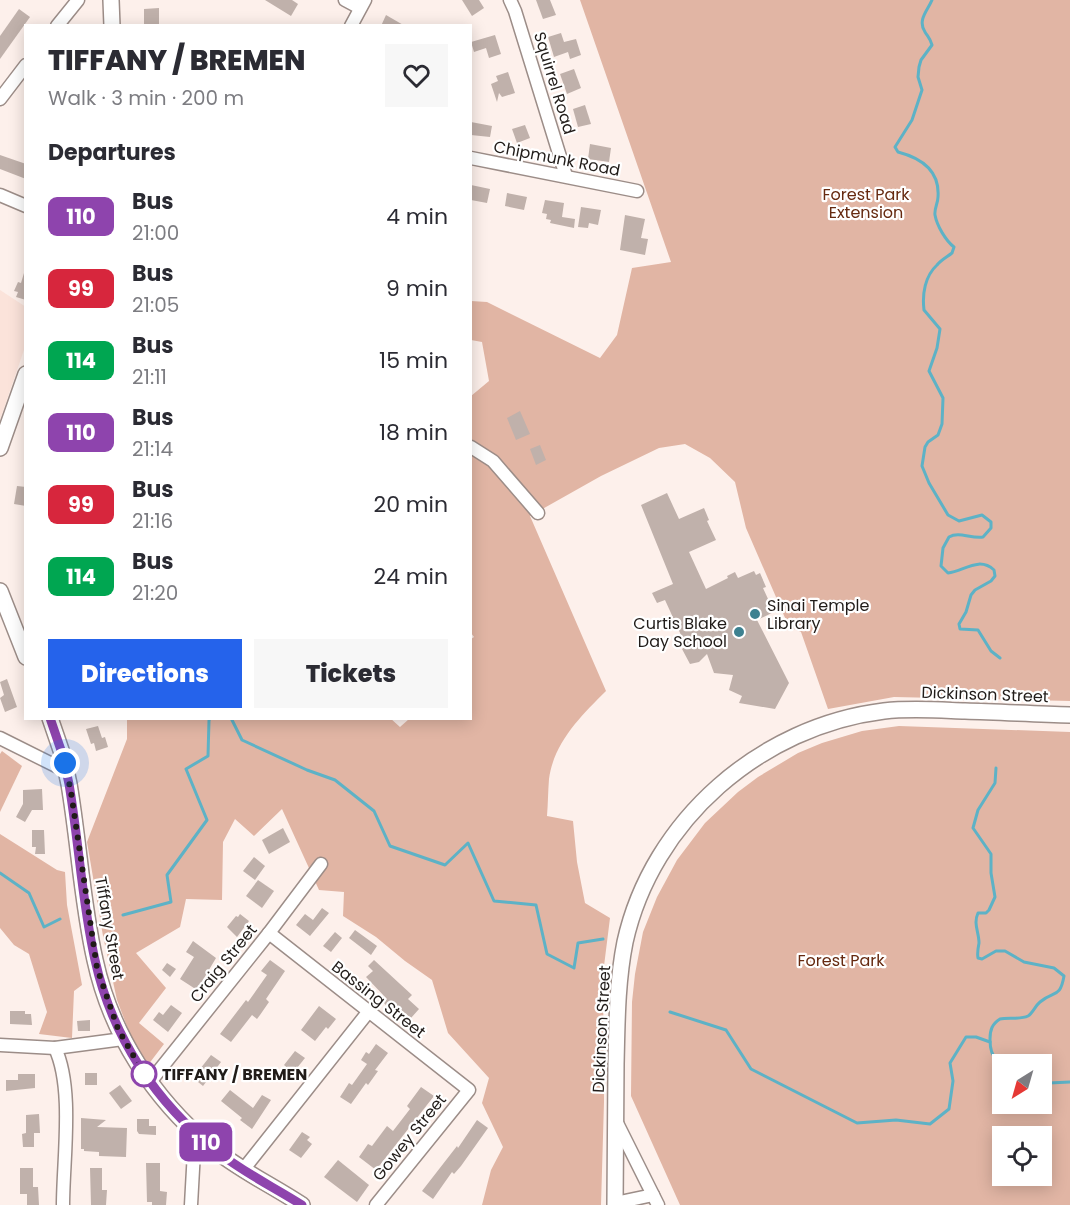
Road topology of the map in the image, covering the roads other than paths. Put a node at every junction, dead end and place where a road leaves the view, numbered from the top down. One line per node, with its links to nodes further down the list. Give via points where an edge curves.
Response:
1 (78, 0): 6 (street)
2 (111, 0): 7 (main road)
3 (345, 0): 5 (street)
4 (510, 0): 12 (street, Squirrel Road)
5 (362, 4): 8 (street)
6 (59, 24)
7 (112, 24)
8 (352, 24)
9 (24, 68): 10 (street)
10 (0, 99)
11 (472, 158): 12 (street, Chipmunk Road)
12 (566, 176): 13 (street, Chipmunk Road)
13 (637, 191)
14 (0, 195): 15 (street)
15 (24, 205)
16 (24, 380): 17 (main road)
17 (0, 448)
18 (472, 448): 19 (street, via 494,461)
19 (537, 513)
20 (0, 591): 21 (main road)
21 (24, 652)
22 (1070, 715): 34 (main road, Dickinson Street, via 914,709 862,715 783,741 716,788 664,849 629,926 618,994)
23 (51, 720): 25 (main road, Tiffany Street)
24 (0, 738): 25 (street)
25 (66, 771): 29 (main road, Tiffany Street, via 94,959)
26 (321, 864): 27 (street, Craig Street)
27 (269, 933): 28 (street, Bassing Street); 32 (street, Craig Street)
28 (369, 1011): 33 (street, Bassing Street); 36 (street)
29 (123, 1039): 31 (street); 32 (main road, Tiffany Street)
30 (0, 1045): 31 (street)
31 (55, 1048): 39 (street, via 62,1063 66,1113)
32 (150, 1082): 35 (main road, Tiffany Street)
33 (469, 1090): 42 (street, Gowey Street)
34 (615, 1121): 37 (street); 38 (main road, Dickinson Street)
35 (195, 1132): 36 (main road, Tiffany Street); 40 (street)
36 (243, 1170): 41 (main road, Tiffany Street)
37 (656, 1200): 38 (street, via 641,1196)
38 (615, 1204)
39 (63, 1205)
40 (191, 1205)
41 (302, 1205)
42 (376, 1205)

